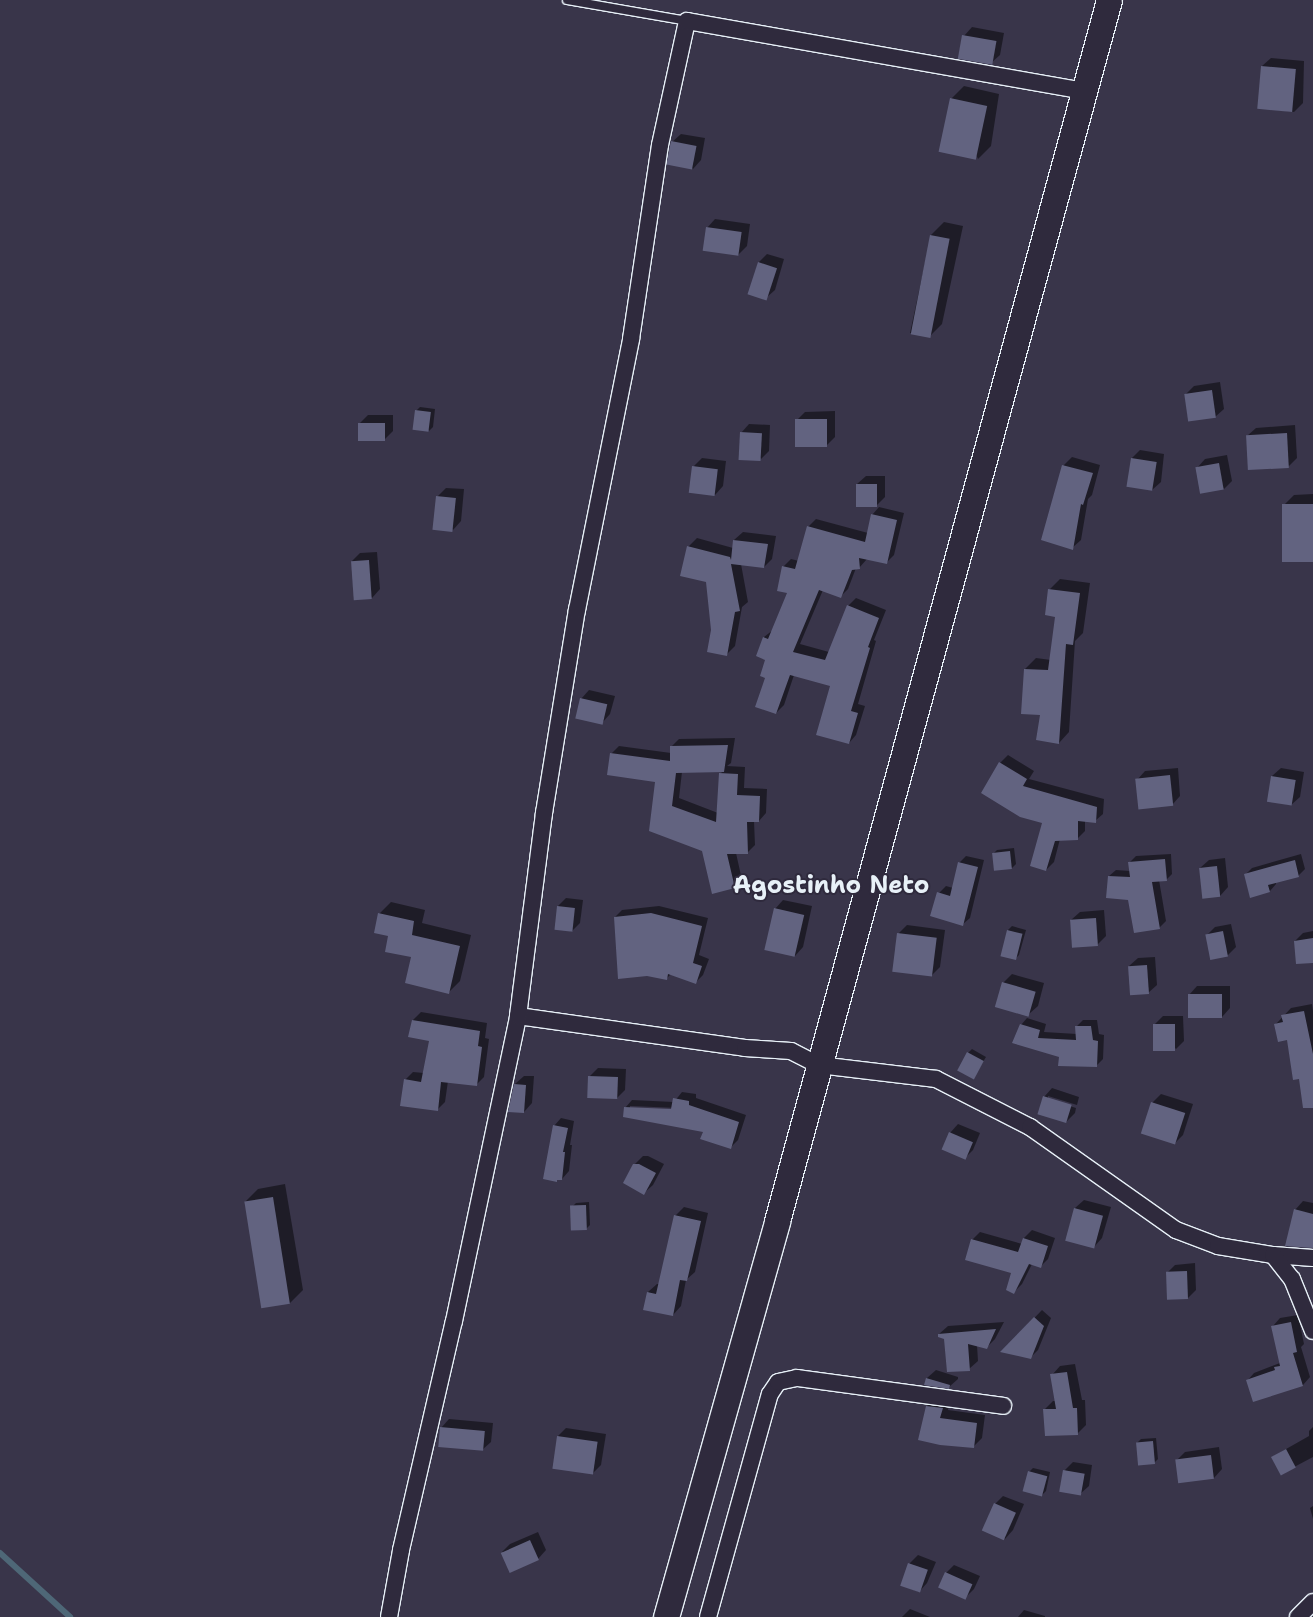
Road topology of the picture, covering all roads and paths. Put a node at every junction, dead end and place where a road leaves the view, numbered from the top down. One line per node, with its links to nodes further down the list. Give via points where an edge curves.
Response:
1 (567, 0): 3 (lane)
2 (1109, 0): 4 (main road)
3 (687, 21): 4 (street); 5 (street, via 660,145 631,339 578,610 544,813)
4 (1083, 91): 6 (main road)
5 (518, 1016): 6 (street, via 745,1048 791,1051); 12 (street)
6 (819, 1065): 7 (street, via 936,1079 1030,1127 1176,1230 1218,1246); 13 (main road)
7 (1273, 1255): 8 (street); 9 (street, via 1292,1279)
8 (1313, 1258)
9 (1313, 1331)
10 (1003, 1406): 14 (street, via 797,1378 778,1382 770,1394)
11 (1313, 1602): 15 (street)
12 (389, 1617)
13 (666, 1617)
14 (708, 1617)
15 (1298, 1617)

